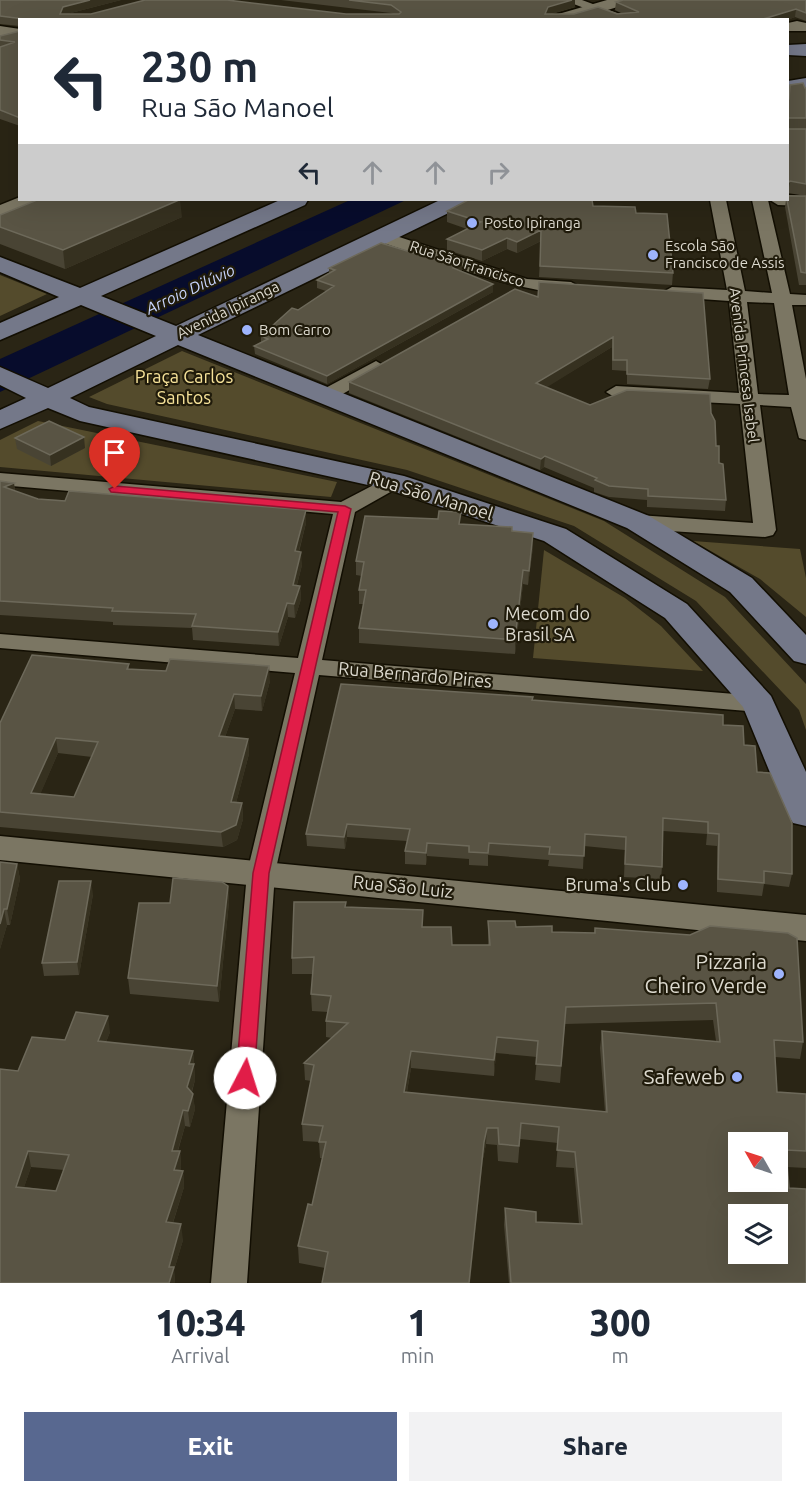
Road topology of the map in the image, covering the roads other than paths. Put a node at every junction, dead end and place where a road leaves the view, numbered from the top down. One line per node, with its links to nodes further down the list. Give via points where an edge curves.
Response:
1 (569, 0): 3 (street)
2 (625, 0): 3 (street)
3 (596, 8): 4 (street); 5 (street)
4 (561, 18)
5 (624, 18)
6 (789, 27): 7 (street)
7 (806, 27)
8 (789, 50): 9 (main road)
9 (806, 50)
10 (806, 84): 11 (main road)
11 (789, 87)
12 (789, 200): 18 (street)
13 (28, 201): 19 (street)
14 (295, 201): 26 (main road)
15 (454, 201): 20 (main road, Avenida Ipiranga)
16 (718, 201): 27 (street, Avenida Princesa Isabel)
17 (760, 201): 28 (street)
18 (806, 201)
19 (0, 212)
20 (381, 236): 22 (street, Rua São Francisco); 30 (main road, Avenida Ipiranga)
21 (0, 264): 26 (main road)
22 (525, 284): 23 (street, Rua São Francisco); 25 (street)
23 (584, 287)
24 (654, 291): 27 (street)
25 (505, 295)
26 (81, 296): 31 (main road); 32 (main road)
27 (737, 296): 28 (street); 39 (street, Avenida Princesa Isabel)
28 (782, 298): 29 (street); 40 (street)
29 (806, 300)
30 (213, 318): 31 (main road, Avenida Ipiranga); 33 (main road, via 209,338)
31 (166, 330): 33 (main road); 38 (main road, Avenida Ipiranga)
32 (0, 332)
33 (215, 351): 37 (main road)
34 (395, 357): 37 (street)
35 (11, 380): 38 (main road, Rua São Manoel)
36 (615, 392): 39 (street)
37 (325, 396): 46 (main road)
38 (47, 397): 41 (main road, Avenida Ipiranga); 44 (main road, Rua São Manoel, via 80,413)
39 (748, 399): 40 (street); 46 (street, Avenida Princesa Isabel, via 765,530)
40 (803, 402): 42 (street)
41 (0, 421)
42 (806, 434)
43 (0, 479): 45 (street)
44 (394, 482): 45 (street); 50 (main road, Rua São Manoel, via 555,535 676,611)
45 (345, 509): 49 (street)
46 (638, 522): 48 (main road, via 741,585)
47 (0, 641): 49 (street, Rua Bernardo Pires)
48 (806, 654)
49 (308, 666): 50 (street, Rua Bernardo Pires); 53 (street)
50 (759, 704): 51 (main road)
51 (806, 813)
52 (0, 848): 53 (street, Rua São Luiz)
53 (261, 873): 54 (street, Rua São Luiz); 55 (street)
54 (806, 928)
55 (229, 1283)

